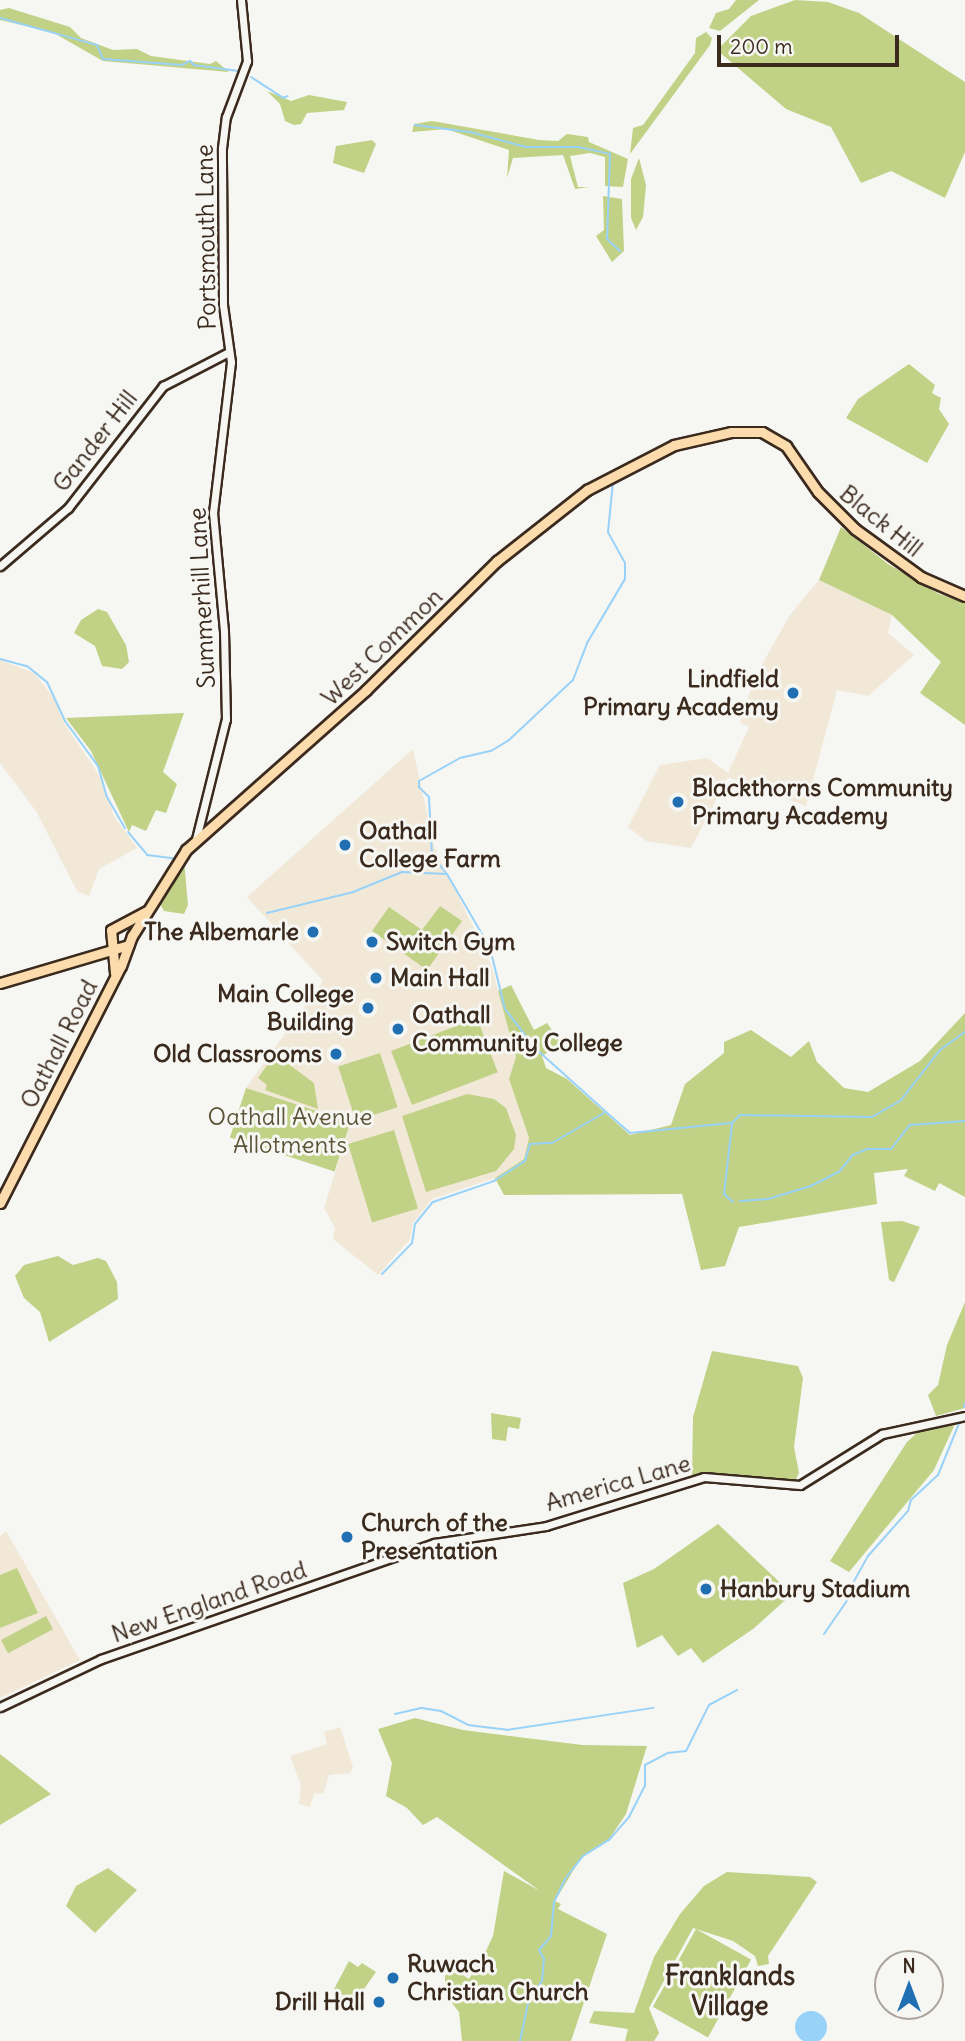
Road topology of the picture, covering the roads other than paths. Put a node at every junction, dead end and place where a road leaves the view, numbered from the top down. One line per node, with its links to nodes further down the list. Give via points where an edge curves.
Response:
1 (241, 0): 2 (street, Portsmouth Lane, via 246,68 226,117 222,148 223,305)
2 (229, 352): 4 (street, Gander Hill, via 163,386 54,524); 6 (street, Summerhill Lane, via 231,373 213,520 224,631 226,719)
3 (674, 444): 5 (main road, Black Hill, via 732,432 772,436 786,446 841,517 921,577); 6 (main road, West Common, via 587,490 497,561 366,690)
4 (0, 566)
5 (965, 596)
6 (196, 839): 7 (main road, West Common)
7 (146, 911): 8 (main road); 9 (main road, West Common)
8 (123, 921): 9 (main road, via 130,925); 9 (main road, via 111,930)
9 (119, 945): 10 (main road); 11 (main road, Oathall Road); 11 (main road)
10 (98, 955): 11 (main road, via 110,961); 12 (main road)
11 (115, 972): 13 (main road, Oathall Road)
12 (0, 983)
13 (0, 1203)
14 (965, 1416): 15 (street, America Lane, via 882,1434 800,1485 704,1477 545,1526)
15 (435, 1543): 16 (street, New England Road, via 102,1659)
16 (0, 1707)

